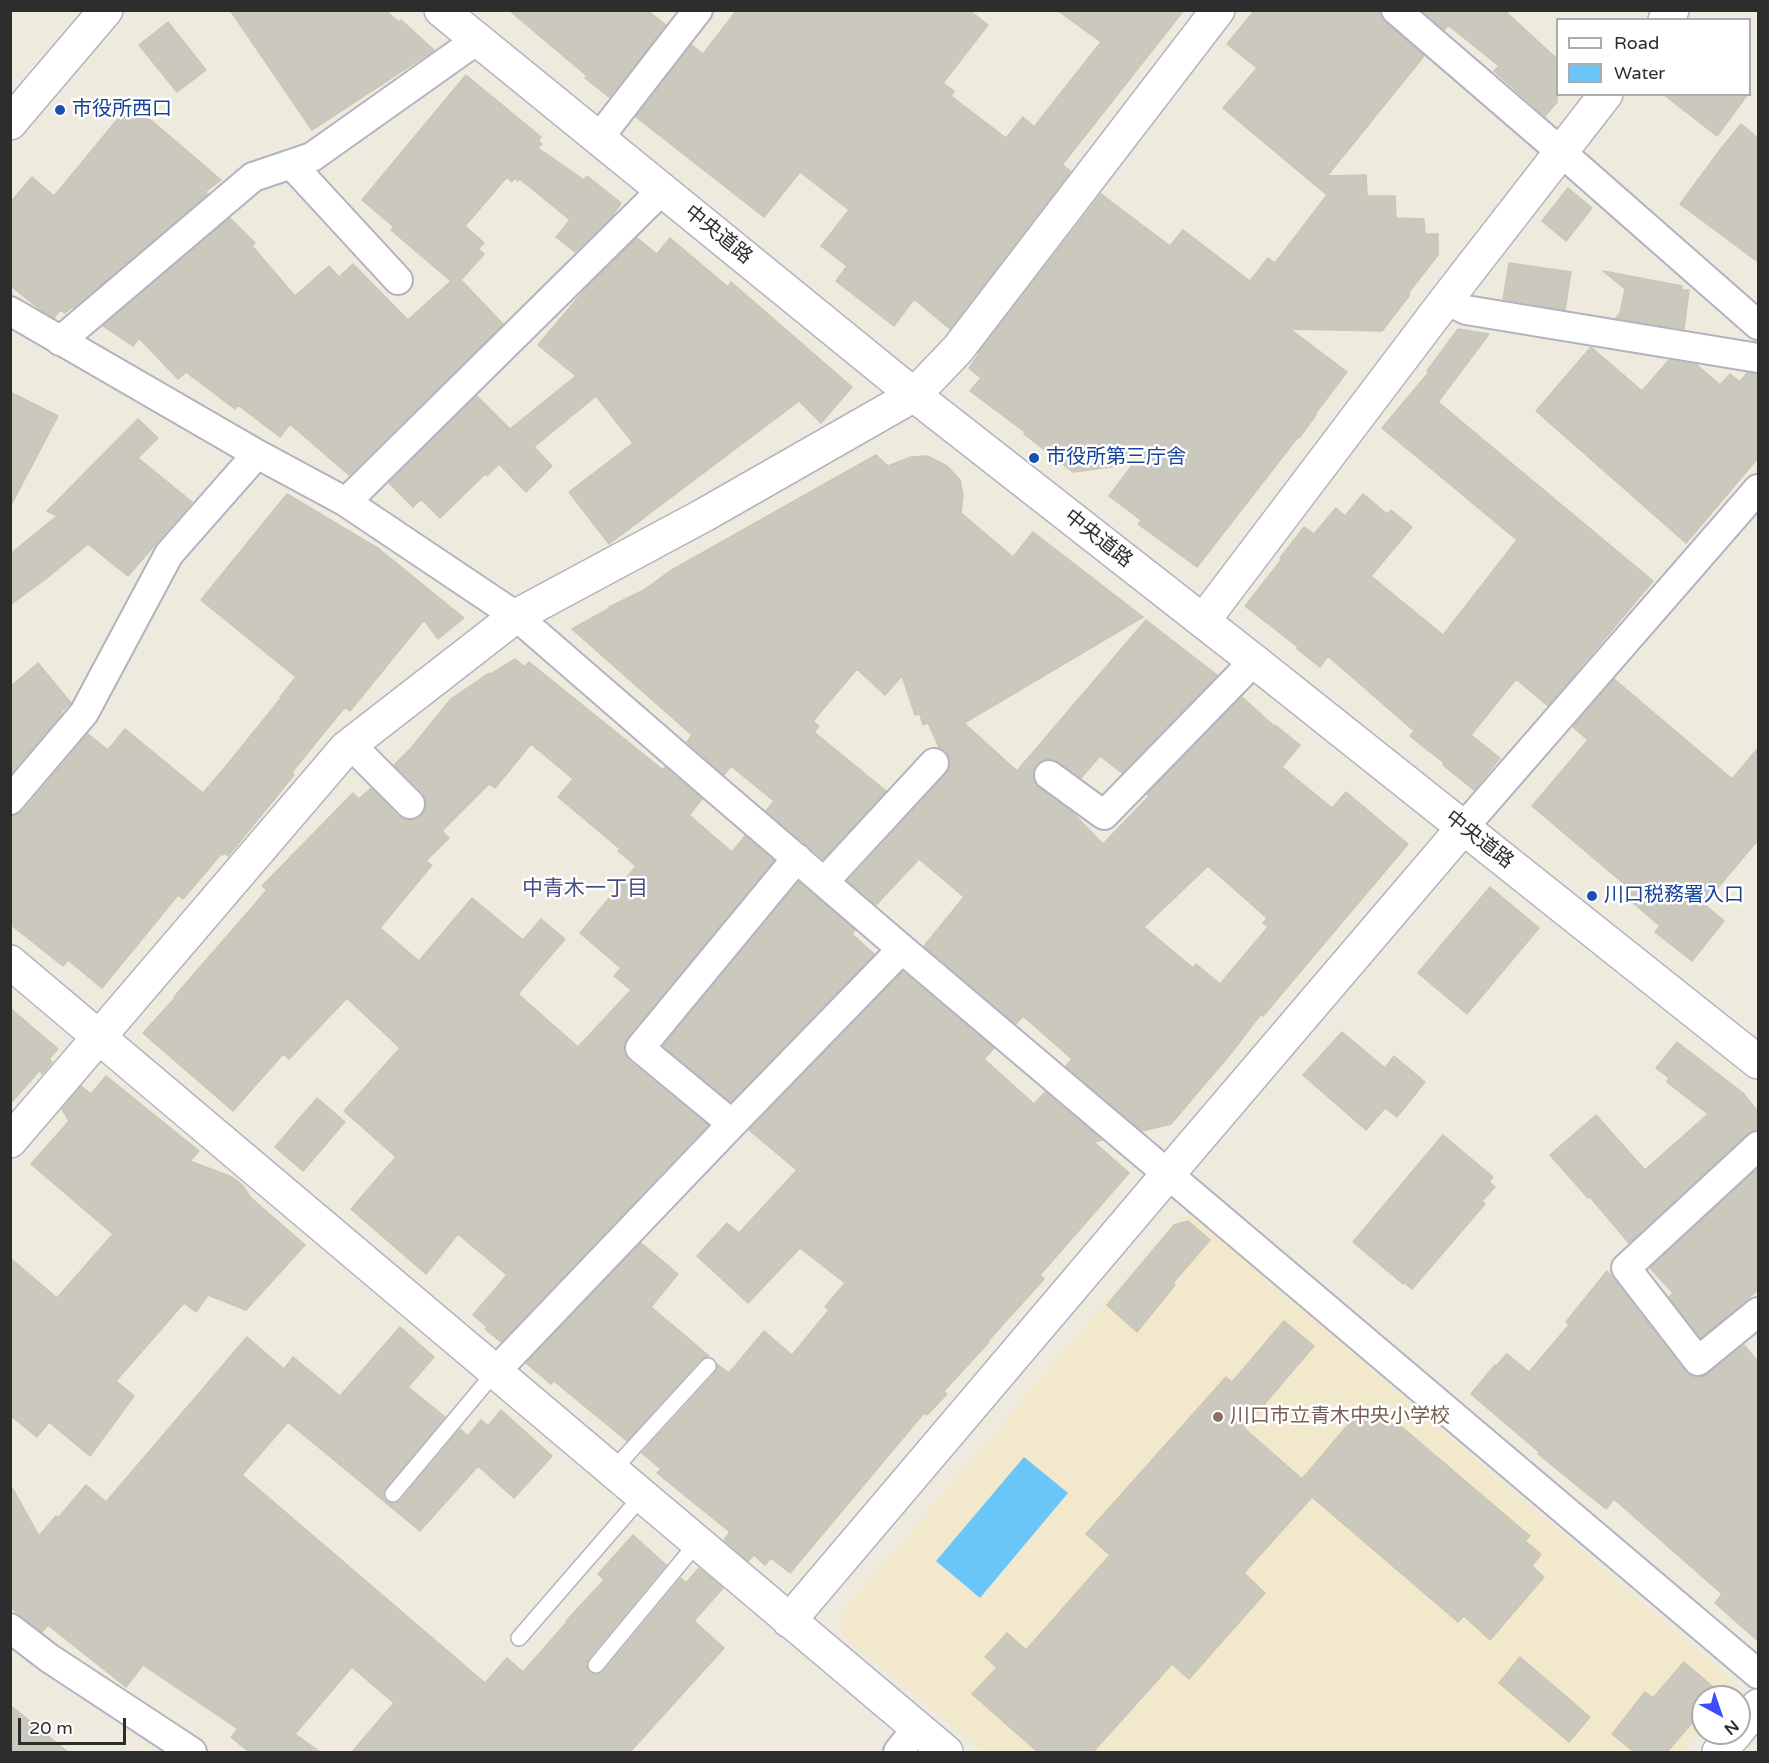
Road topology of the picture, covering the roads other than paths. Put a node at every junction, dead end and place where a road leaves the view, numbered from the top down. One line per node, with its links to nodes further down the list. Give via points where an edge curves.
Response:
1 (106, 10): 8 (street)
2 (441, 10): 6 (street, 中央道路)
3 (698, 10): 9 (street)
4 (1218, 10): 19 (street, via 957,349)
5 (1395, 10): 10 (street)
6 (477, 40): 9 (street, 中央道路); 11 (street, via 312,157)
7 (1604, 96): 10 (street)
8 (10, 123)
9 (598, 139): 12 (street, 中央道路)
10 (1561, 152): 14 (street); 16 (street)
11 (291, 164): 13 (street); 17 (street, via 253,177)
12 (662, 190): 19 (street, 中央道路); 22 (street)
13 (398, 280)
14 (1446, 300): 18 (street, via 1466,310); 24 (street)
15 (10, 311): 17 (street)
16 (1758, 326)
17 (60, 341): 20 (street)
18 (1758, 358)
19 (914, 395): 23 (street); 24 (street, 中央道路)
20 (257, 454): 22 (street); 29 (street, via 169,554 84,713)
21 (1758, 489): 31 (street)
22 (346, 502): 23 (street)
23 (516, 616): 26 (street); 32 (street)
24 (1203, 621): 25 (street, 中央道路)
25 (1254, 661): 28 (street, via 1104,815); 31 (street, 中央道路)
26 (351, 745): 30 (street); 36 (street)
27 (934, 763): 33 (street)
28 (1049, 775)
29 (10, 800)
30 (410, 804)
31 (1464, 828): 37 (street, 中央道路); 41 (street)
32 (797, 858): 33 (street); 38 (street, via 640,1048)
33 (824, 882): 34 (street)
34 (902, 949): 38 (street); 41 (street)
35 (10, 962): 36 (street)
36 (99, 1037): 39 (street); 44 (street)
37 (1756, 1055)
38 (732, 1124): 44 (street)
39 (10, 1141)
40 (1758, 1146): 42 (street, via 1626,1268 1698,1361)
41 (1168, 1174): 49 (street); 53 (street)
42 (1758, 1312)
43 (708, 1366): 45 (lane)
44 (495, 1372): 45 (street); 46 (lane)
45 (612, 1472): 47 (street)
46 (393, 1494)
47 (642, 1496): 48 (street); 51 (lane)
48 (697, 1543): 49 (street); 52 (lane)
49 (789, 1621): 54 (street)
50 (10, 1628): 55 (street)
51 (519, 1638)
52 (596, 1665)
53 (1758, 1674)
54 (907, 1740): 56 (street)
55 (192, 1752)
56 (946, 1752)

